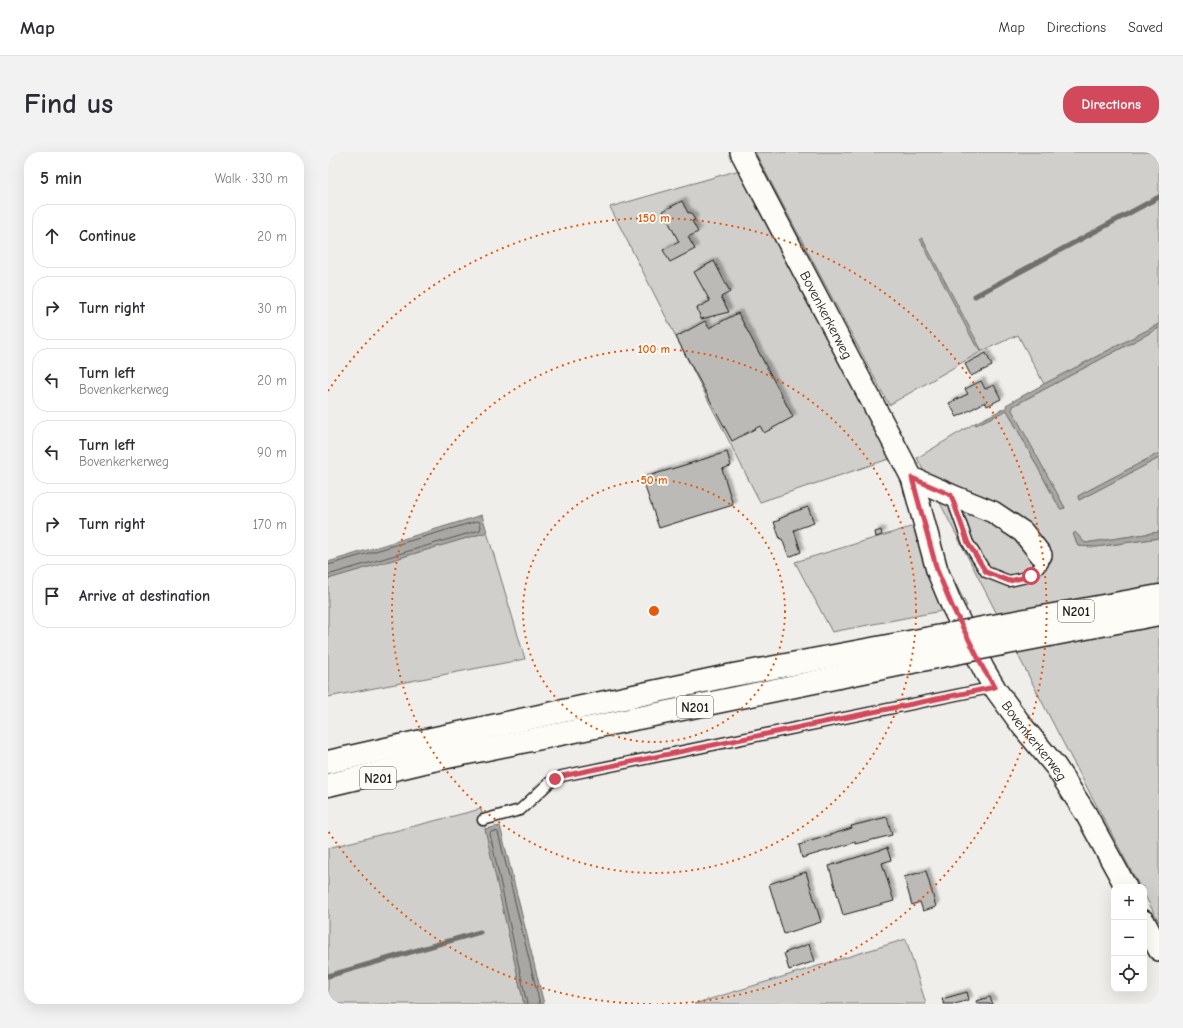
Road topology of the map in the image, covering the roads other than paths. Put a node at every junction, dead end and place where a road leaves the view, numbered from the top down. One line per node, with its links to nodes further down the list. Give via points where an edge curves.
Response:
1 (741, 152): 2 (street, Bovenkerkerweg)
2 (912, 478): 3 (street); 9 (street, Bovenkerkerweg, via 937,570 952,606)
3 (951, 495): 4 (street, via 993,512 1023,532); 4 (lane, via 968,543 986,572 1009,581 1031,576 1043,563)
4 (1041, 555)
5 (1159, 596): 7 (highway, N201)
6 (1159, 614): 7 (highway, N201)
7 (998, 635): 8 (highway, N201, bridge)
8 (957, 643): 10 (highway, N201, via 728,676); 12 (highway, N201)
9 (995, 687): 16 (lane, via 562,776 549,783 520,810); 17 (street, Bovenkerkerweg, via 1056,767 1086,814)
10 (431, 739): 11 (highway, N201); 13 (highway, N201)
11 (328, 750)
12 (428, 761): 14 (highway, N201); 15 (highway, N201)
13 (328, 762)
14 (328, 785)
15 (328, 793)
16 (483, 820)
17 (1124, 884)
18 (1147, 928): 19 (street)
19 (1159, 950)

